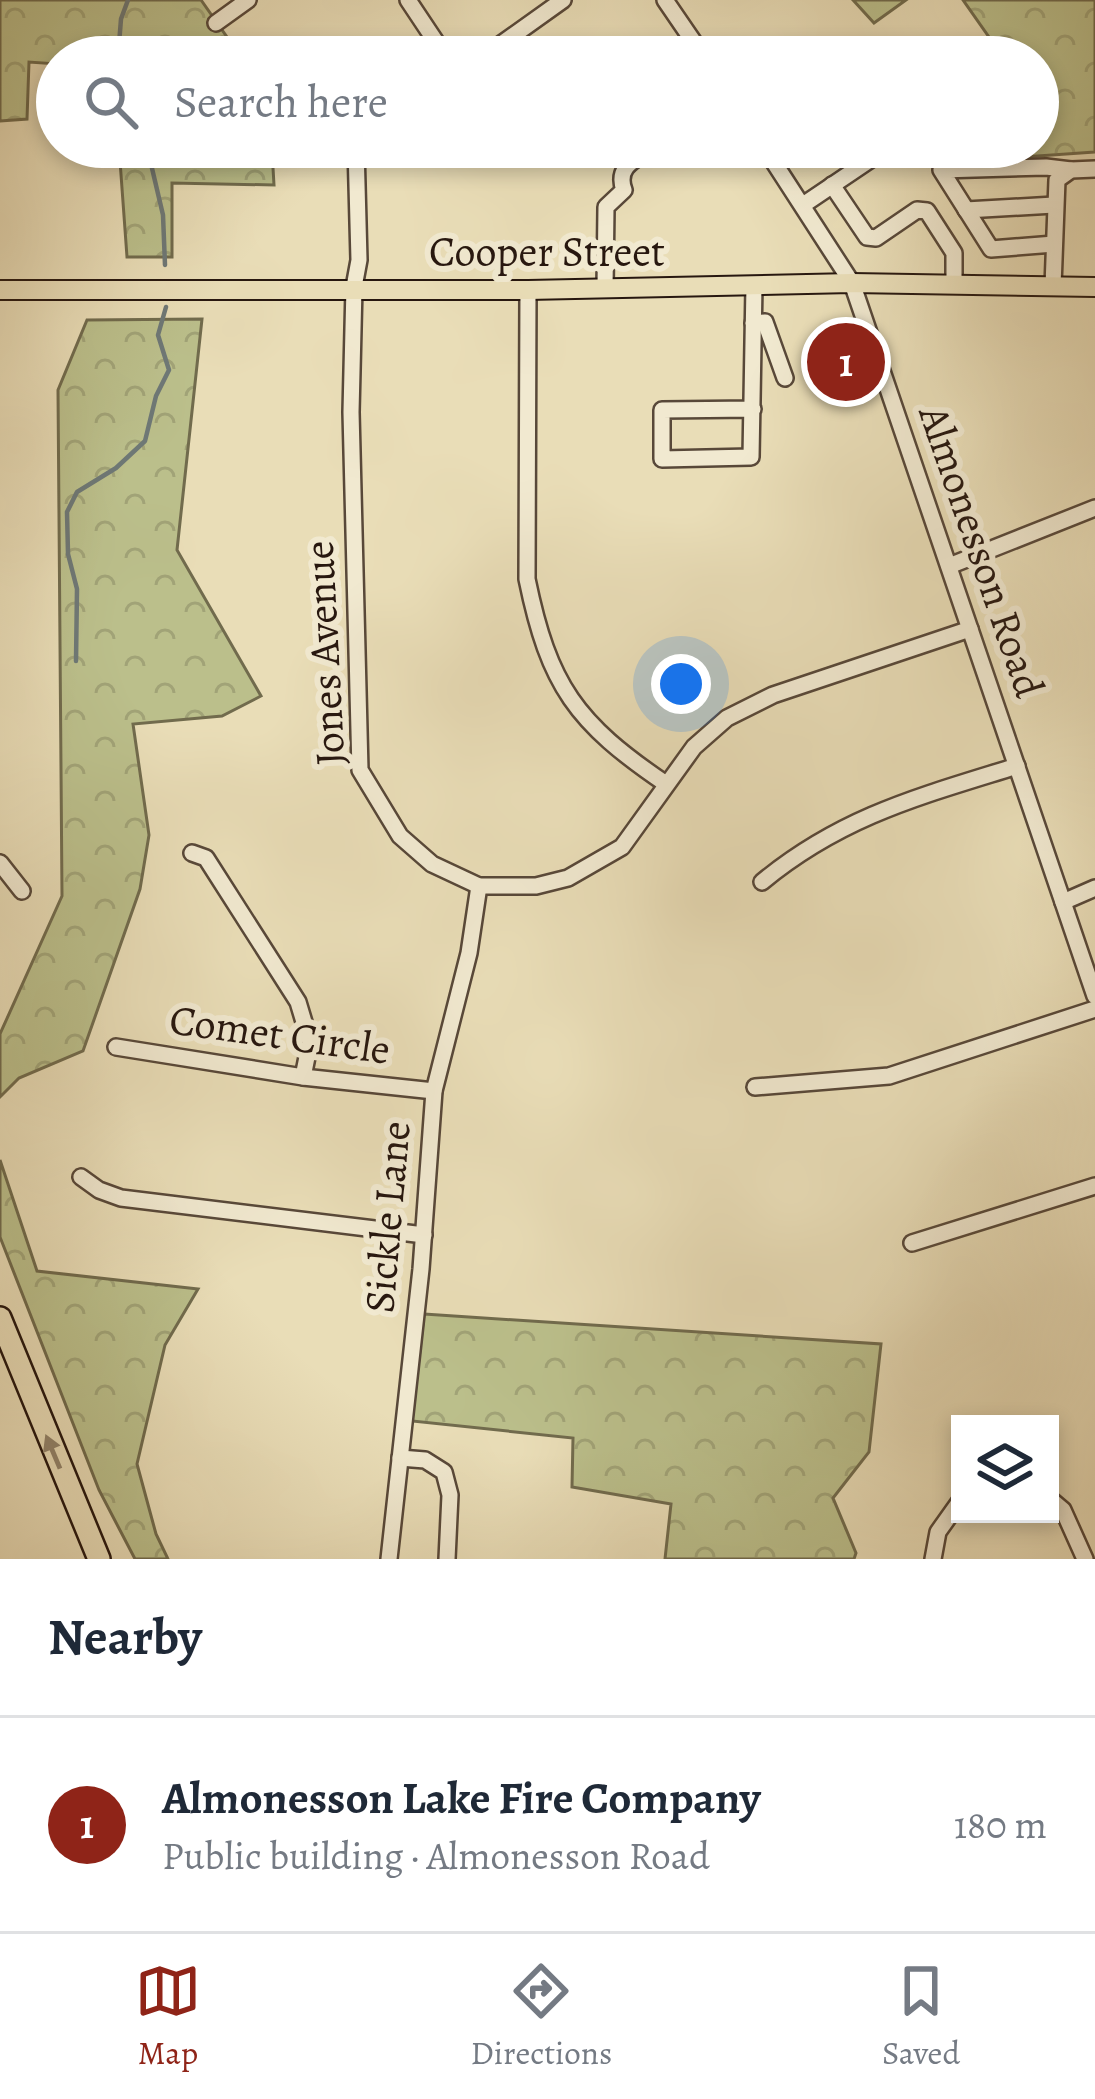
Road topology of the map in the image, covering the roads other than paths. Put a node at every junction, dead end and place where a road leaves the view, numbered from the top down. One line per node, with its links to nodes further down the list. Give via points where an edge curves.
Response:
1 (248, 0): 5 (street)
2 (408, 0): 6 (street)
3 (563, 0): 7 (street)
4 (665, 0): 8 (street)
5 (216, 23)
6 (432, 36)
7 (512, 36)
8 (690, 36)
9 (357, 168): 26 (street, Jones Avenue)
10 (624, 168): 28 (street, via 624,190 606,207)
11 (778, 168): 18 (street, Almonesson Road)
12 (858, 168): 17 (street)
13 (994, 168): 20 (street, via 941,170)
14 (1058, 168): 16 (street)
15 (1095, 169): 16 (street)
16 (1071, 170): 19 (street, via 1057,180)
17 (832, 185): 18 (street); 23 (street, via 867,237 927,211 954,253)
18 (803, 205): 22 (street, Almonesson Road)
19 (1054, 205): 20 (street); 21 (street)
20 (966, 210): 21 (street, via 991,250)
21 (1054, 244): 25 (street)
22 (852, 283): 23 (main road, Cooper Street); 24 (main road, Cooper Street); 35 (street, Almonesson Road)
23 (954, 284): 25 (main road, Cooper Street)
24 (754, 285): 28 (main road, Cooper Street); 31 (street)
25 (1053, 286): 27 (main road, Cooper Street)
26 (354, 287): 29 (main road, Cooper Street); 30 (main road, Cooper Street); 42 (street, Jones Avenue, via 360,770 400,836 432,865)
27 (1095, 287)
28 (605, 288): 30 (main road, Cooper Street)
29 (0, 290)
30 (528, 290): 38 (street, via 527,563 536,623 557,682 577,710)
31 (754, 323): 32 (street, via 765,322); 33 (street)
32 (785, 378)
33 (753, 409): 33 (street, via 751,457 662,459 662,410)
34 (1095, 508): 35 (street)
35 (949, 566): 36 (street, Almonesson Road)
36 (970, 629): 37 (street, Almonesson Road); 38 (street, Jones Avenue, via 746,706 708,731)
37 (1017, 766): 41 (street, via 860,818); 45 (street, Almonesson Road)
38 (666, 784): 42 (street, Jones Avenue, via 622,847 600,861 536,886)
39 (192, 853): 49 (street, via 206,858 298,1002 310,1042)
40 (0, 862): 44 (street)
41 (762, 882)
42 (479, 886): 51 (street, Sickle Lane)
43 (1095, 888): 45 (street)
44 (22, 891)
45 (1063, 902): 46 (street, Almonesson Road)
46 (1095, 996)
47 (1095, 1009): 50 (street, via 889,1076)
48 (116, 1047): 49 (street, Comet Circle)
49 (303, 1078): 51 (street, Comet Circle)
50 (755, 1087)
51 (434, 1091): 54 (street, Sickle Lane)
52 (81, 1177): 54 (street, via 122,1198)
53 (1095, 1186): 55 (street)
54 (424, 1235): 57 (street, Sickle Lane)
55 (912, 1243)
56 (0, 1318): 60 (highway, one-way to 56)
57 (400, 1458): 61 (street, Sickle Lane); 62 (street, via 444,1472)
58 (1059, 1506): 64 (street)
59 (951, 1514): 63 (street)
60 (99, 1559)
61 (389, 1559)
62 (447, 1559)
63 (933, 1559)
64 (1084, 1559)

